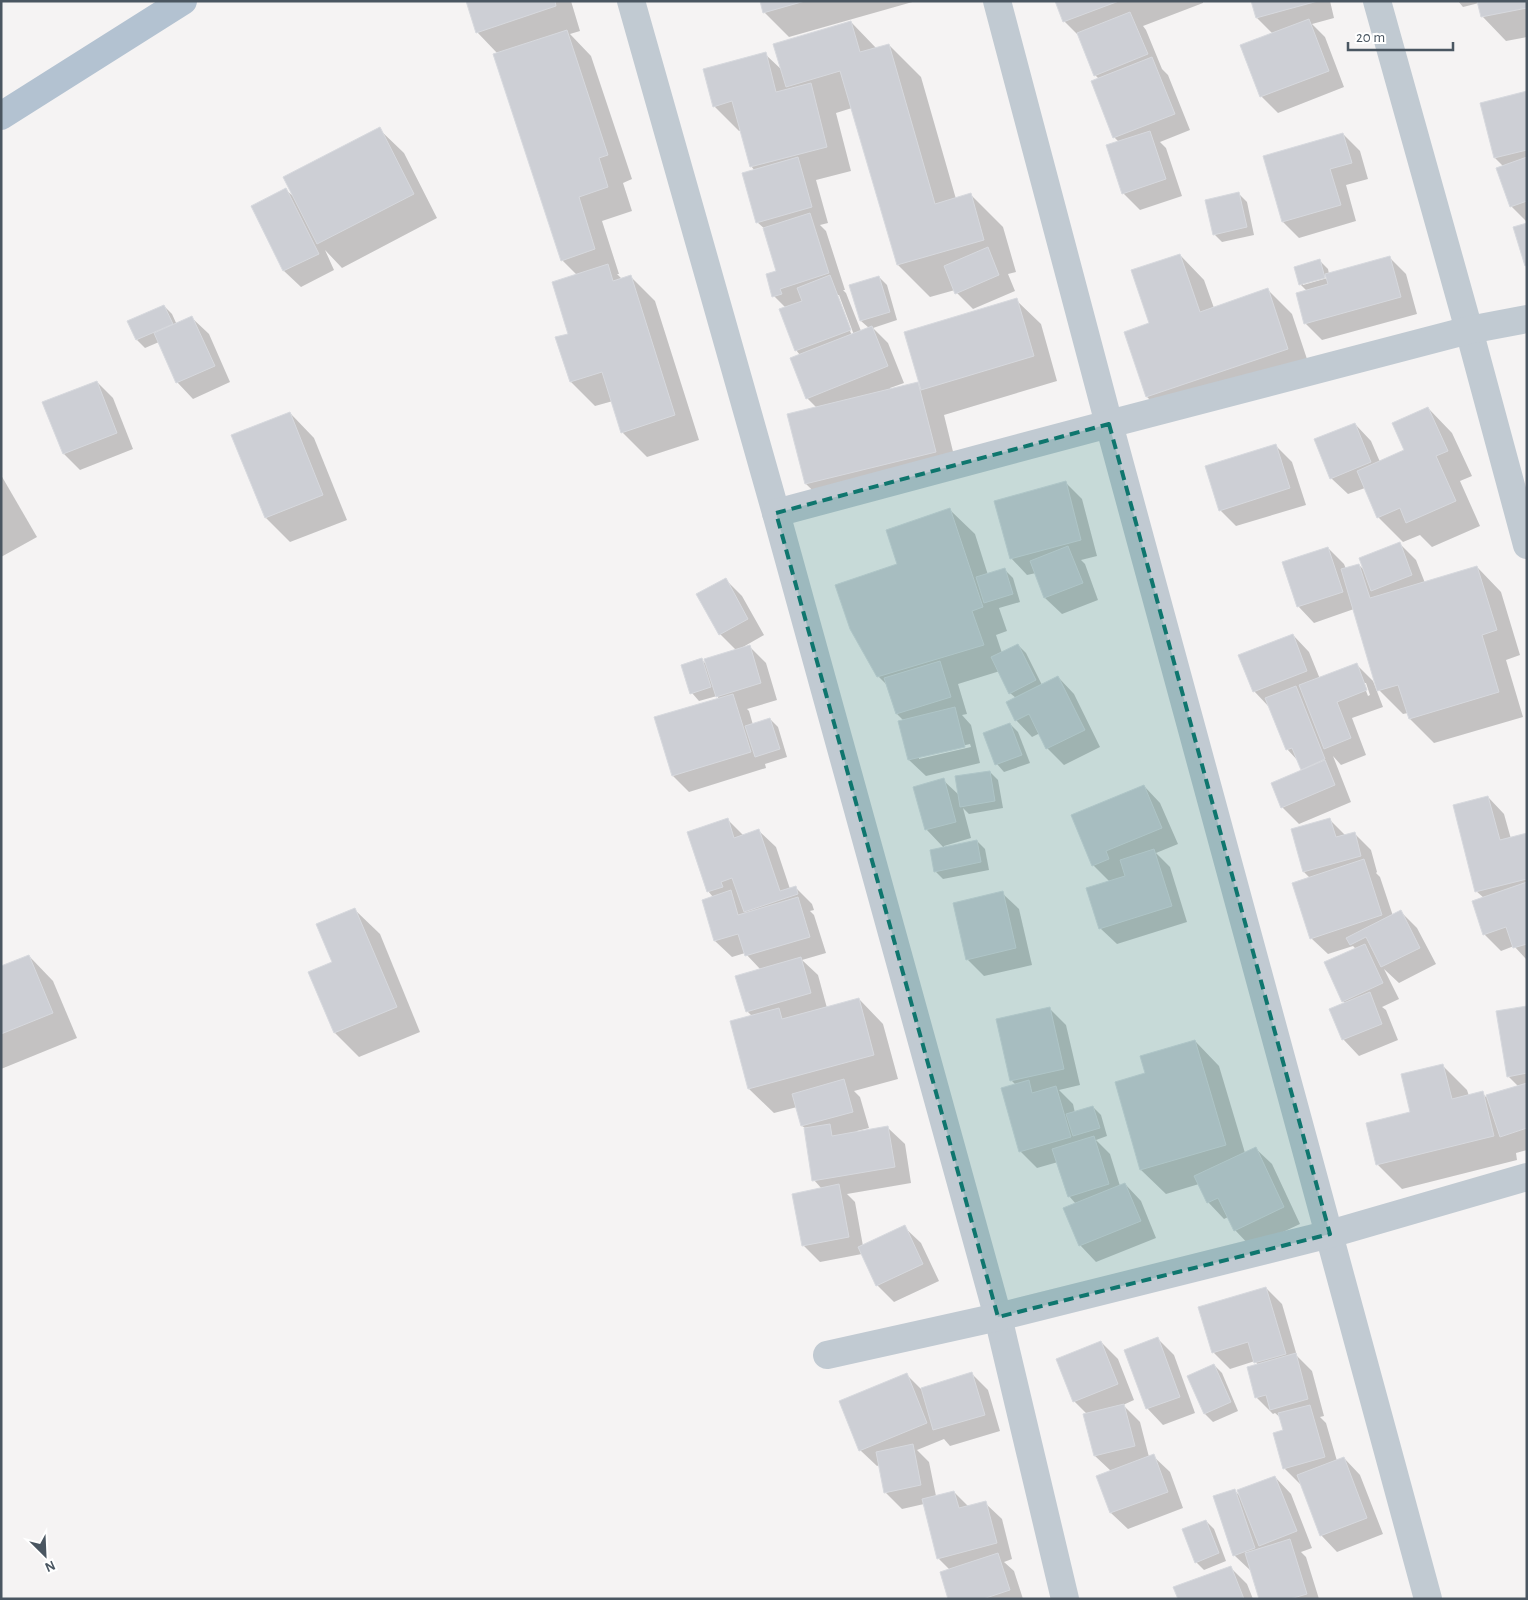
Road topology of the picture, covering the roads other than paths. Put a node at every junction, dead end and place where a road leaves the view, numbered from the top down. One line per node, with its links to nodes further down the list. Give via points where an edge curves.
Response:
1 (183, 1): 5 (main road)
2 (631, 1): 9 (street)
3 (997, 1): 8 (street)
4 (1377, 1): 7 (street)
5 (1, 116)
6 (1527, 319): 7 (street)
7 (1469, 330): 8 (street); 10 (street)
8 (1109, 424): 9 (street); 12 (street)
9 (776, 513): 13 (street)
10 (1527, 546)
11 (1527, 1177): 12 (street)
12 (1330, 1234): 13 (street); 16 (street)
13 (998, 1317): 14 (street); 15 (street)
14 (827, 1355)
15 (1065, 1599)
16 (1428, 1599)

